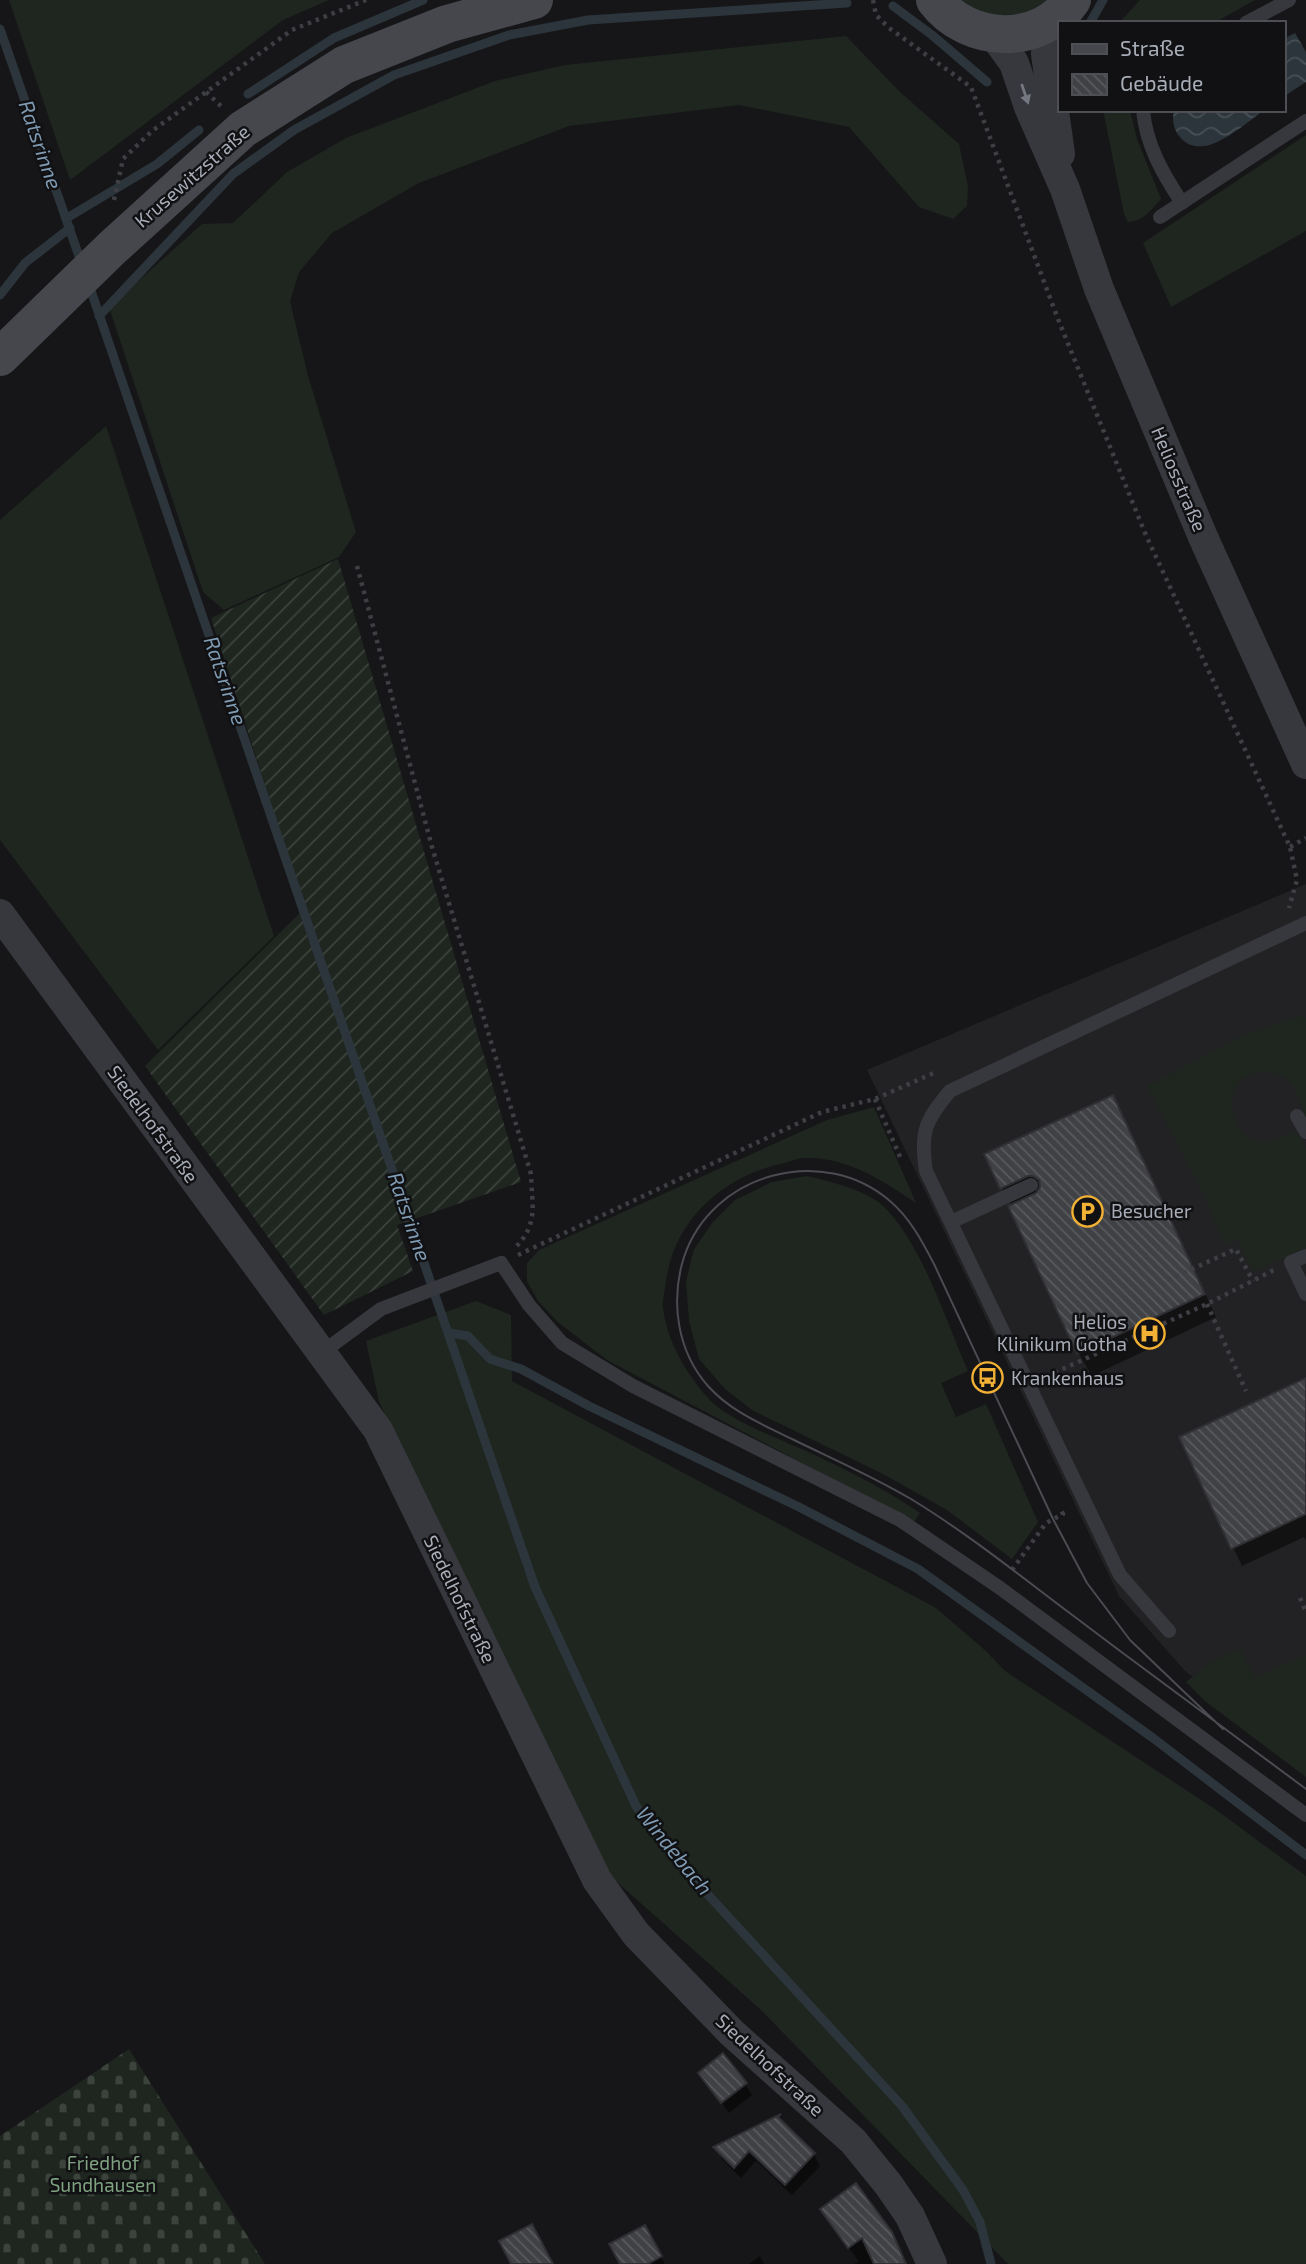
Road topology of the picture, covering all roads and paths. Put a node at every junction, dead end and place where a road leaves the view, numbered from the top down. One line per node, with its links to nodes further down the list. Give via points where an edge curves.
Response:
1 (366, 0): 13 (path, via 292,30 152,131 123,159)
2 (534, 0): 15 (main road, Krusewitzstraße, via 447,24 344,65 243,129)
3 (873, 0): 19 (path, via 876,15 889,28 971,87 1144,533)
4 (935, 0): 8 (main road, via 954,20)
5 (1289, 0): 7 (lane)
6 (1062, 10): 8 (main road, via 1026,31); 11 (street, via 1047,37 1046,54)
7 (1250, 21)
8 (993, 34): 11 (street, one-way to 11, via 1014,63)
9 (1143, 112): 12 (lane, via 1150,148)
10 (1306, 121): 12 (lane)
11 (1065, 189): 17 (street, Heliosstraße, via 1110,314 1203,537)
12 (1182, 203): 14 (lane)
13 (110, 206)
14 (1160, 217)
15 (0, 357)
16 (356, 566): 29 (path, via 432,847 531,1174 533,1221 525,1238)
17 (1306, 764)
18 (1306, 838): 19 (path)
19 (1290, 847): 20 (path, via 1297,880)
20 (1289, 910)
21 (0, 914): 35 (street, Siedelhofstraße)
22 (1306, 923): 27 (lane, via 950,1091 929,1117 923,1148 926,1171)
23 (947, 1067): 29 (path, via 875,1099 822,1112)
24 (1297, 1116): 25 (lane)
25 (1306, 1132)
26 (1031, 1185): 27 (lane)
27 (951, 1222): 36 (lane)
28 (1306, 1255): 30 (lane)
29 (501, 1262): 35 (lane, via 381,1309); 39 (lane, via 529,1305 562,1342 633,1386 900,1520)
30 (1291, 1262): 32 (path); 33 (lane)
31 (1168, 1280): 32 (path, via 1236,1249)
32 (1253, 1281): 34 (path)
33 (1306, 1294)
34 (1207, 1304): 36 (path); 37 (path)
35 (320, 1354): 44 (street, Siedelhofstraße, via 378,1430 597,1880 636,1934 732,2033 853,2141 910,2216)
36 (1028, 1385): 42 (lane, via 1120,1574)
37 (1246, 1391)
38 (1058, 1502): 39 (path, via 1063,1514 1046,1523)
39 (1000, 1588): 43 (lane)
40 (1300, 1598): 41 (path)
41 (1306, 1612)
42 (1169, 1631)
43 (1306, 1815)
44 (932, 2264)

